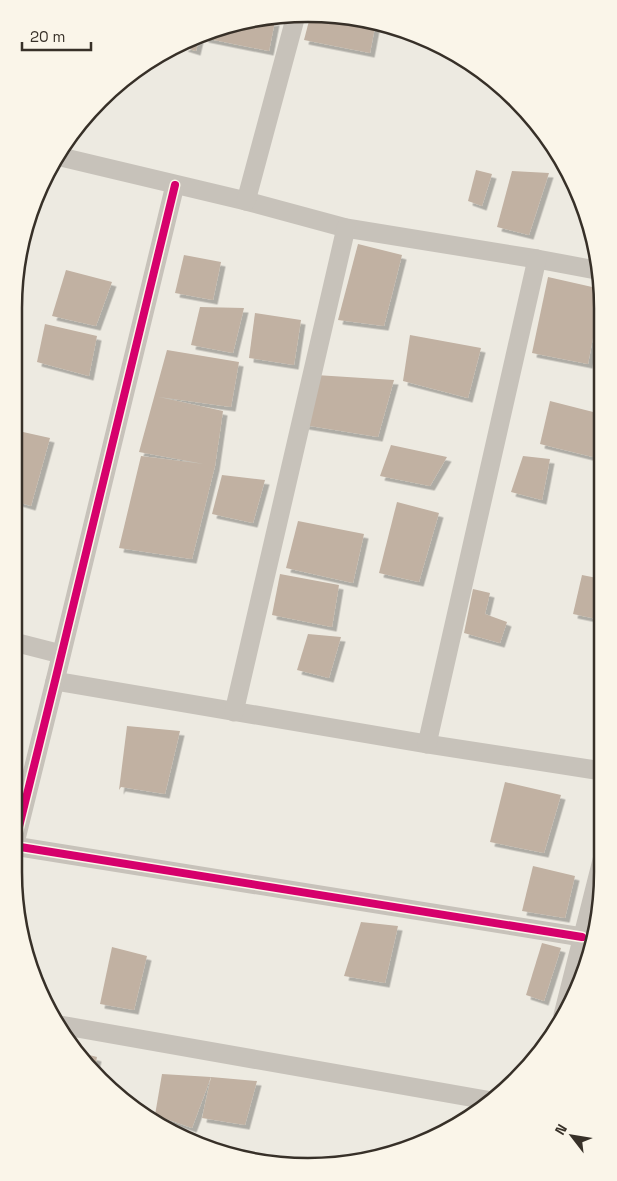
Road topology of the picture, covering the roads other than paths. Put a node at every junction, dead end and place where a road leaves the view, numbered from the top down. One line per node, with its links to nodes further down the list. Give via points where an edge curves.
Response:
1 (294, 23): 4 (street)
2 (68, 155): 3 (street)
3 (175, 184): 4 (street); 9 (street)
4 (246, 201): 5 (street)
5 (346, 228): 6 (street); 11 (street)
6 (537, 259): 7 (street); 12 (street)
7 (592, 269)
8 (22, 644): 9 (street)
9 (61, 654): 10 (street)
10 (55, 681): 11 (street); 14 (street)
11 (234, 712): 12 (street)
12 (427, 744): 13 (street)
13 (594, 770)
14 (22, 814)
15 (22, 847): 17 (street)
16 (594, 888): 17 (street)
17 (582, 937): 18 (street)
18 (569, 990)
19 (68, 1026): 20 (street)
20 (483, 1099)

